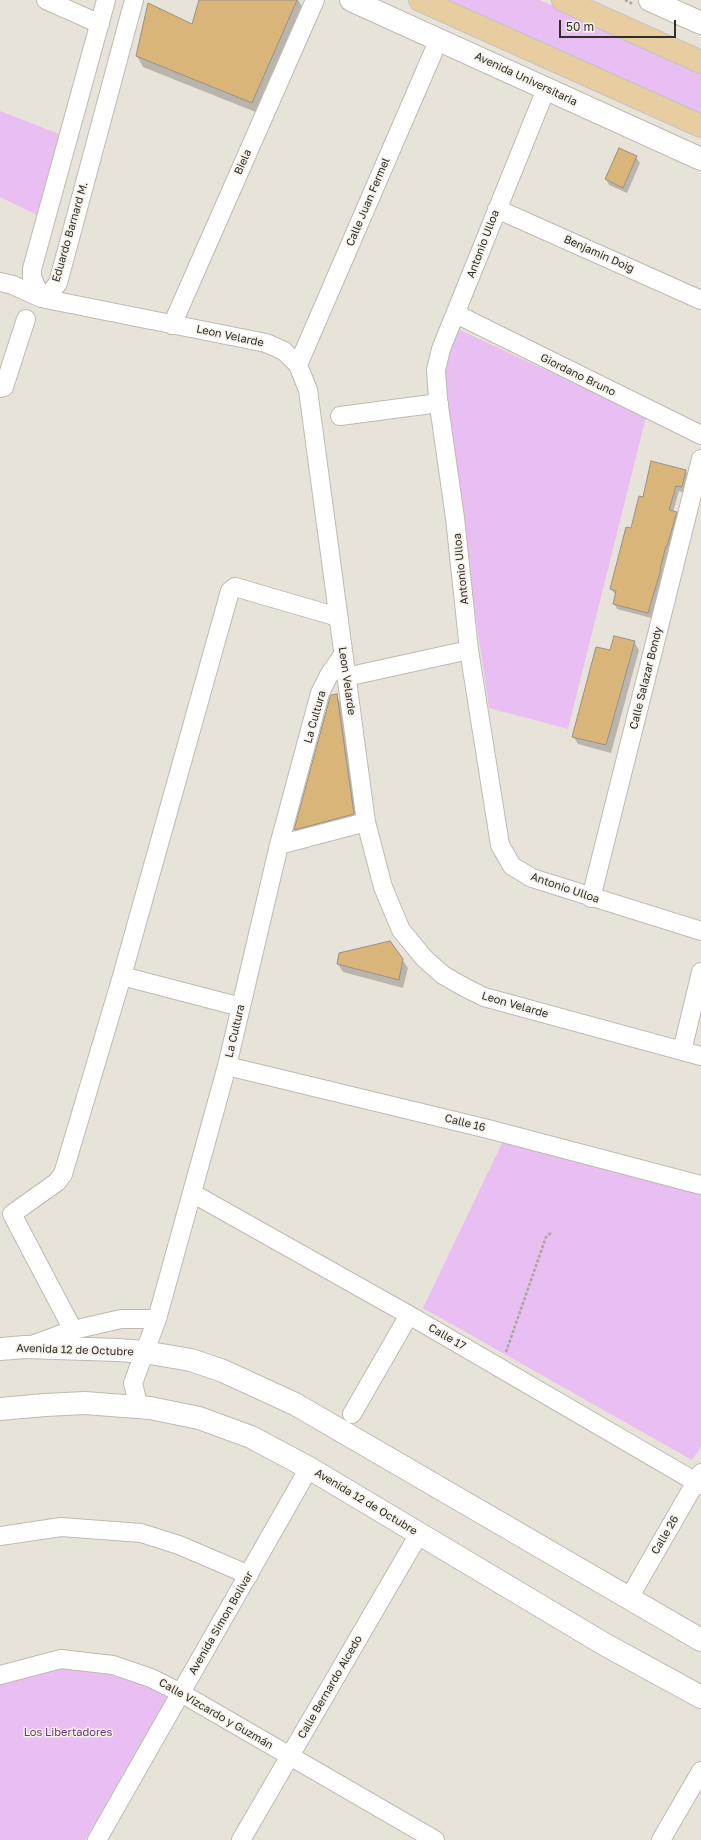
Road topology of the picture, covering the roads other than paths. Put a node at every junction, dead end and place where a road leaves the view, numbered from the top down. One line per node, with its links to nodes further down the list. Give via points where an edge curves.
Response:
1 (46, 0): 10 (street)
2 (106, 0): 10 (street, Eduardo Barnard M.)
3 (134, 0): 18 (street, Eduardo Barnard M., via 58,283 51,292)
4 (314, 0): 22 (street, Biela)
5 (350, 0): 11 (main road, Avenida Universitaria)
6 (420, 0): 14 (main road)
7 (563, 0): 12 (main road)
8 (650, 0): 9 (main road)
9 (701, 23)
10 (100, 24): 18 (street, Eduardo Barnard M., via 32,269 32,277)
11 (439, 39): 13 (main road, Avenida Universitaria); 23 (street, Calle Juan Fermel)
12 (701, 62)
13 (546, 89): 15 (main road, Avenida Universitaria); 16 (street, Antonio Ulloa)
14 (701, 126)
15 (701, 159)
16 (497, 209): 19 (street, Benjamin Doig); 20 (street, Antonio Ulloa)
17 (0, 282): 18 (street, Leon Velarde)
18 (41, 298): 22 (street, Leon Velarde)
19 (701, 300)
20 (456, 314): 25 (street, Antonio Ulloa, via 441,349 436,370); 27 (street, Giordano Bruno)
21 (26, 319): 24 (street, via 4,387)
22 (172, 325): 23 (street, Leon Velarde, via 266,343 284,351)
23 (298, 365): 29 (street, Leon Velarde, via 308,390)
24 (0, 388)
25 (439, 403): 26 (street); 30 (street, Antonio Ulloa)
26 (340, 416)
27 (701, 435)
28 (701, 459): 35 (street, Calle Salazar Bondy)
29 (338, 617): 31 (street, Leon Velarde); 38 (street, via 235,587 230,591)
30 (470, 650): 32 (street); 35 (street, Antonio Ulloa, via 500,845 512,866 532,878)
31 (343, 655): 32 (street, Leon Velarde); 34 (street, La Cultura, via 320,693)
32 (346, 677): 33 (street, Leon Velarde)
33 (366, 822): 34 (street); 40 (street, Leon Velarde, via 383,887 401,930 424,958 443,975 484,997)
34 (279, 845): 39 (street, La Cultura)
35 (591, 898): 36 (street, Antonio Ulloa)
36 (701, 931)
37 (701, 972): 40 (street)
38 (122, 976): 39 (street); 45 (street, via 63,1174 57,1182)
39 (241, 1007): 42 (street, La Cultura)
40 (682, 1051): 41 (street, Leon Velarde)
41 (701, 1056)
42 (227, 1066): 43 (street, Calle 16, via 488,1129); 44 (street, La Cultura)
43 (701, 1185)
44 (192, 1193): 46 (street, Calle 17); 47 (street, La Cultura)
45 (6, 1217): 48 (street)
46 (409, 1314): 54 (street); 56 (street, Calle 17)
47 (157, 1319): 48 (street, via 121,1318); 51 (street, La Cultura)
48 (73, 1330): 49 (street)
49 (25, 1347): 50 (main road, Avenida 12 de Octubre); 51 (main road, Avenida 12 de Octubre)
50 (0, 1349)
51 (144, 1352): 52 (street, La Cultura, via 133,1383); 60 (main road, Avenida 12 de Octubre, via 191,1360 223,1371 295,1404)
52 (140, 1408): 53 (main road, Avenida 12 de Octubre, via 85,1403); 55 (main road, Avenida 12 de Octubre, via 199,1418 251,1437)
53 (0, 1409)
54 (352, 1414)
55 (310, 1468): 57 (main road, Avenida 12 de Octubre); 59 (street, Avenida Simon Bolivar)
56 (699, 1480): 60 (street, Calle 26)
57 (419, 1534): 64 (main road, Avenida 12 de Octubre, via 604,1644); 65 (street, Calle Bernardo Alcedo)
58 (0, 1536): 59 (street, via 62,1527 141,1534 179,1545)
59 (249, 1575): 63 (street, Avenida Simon Bolivar)
60 (629, 1598): 61 (main road, Avenida 12 de Octubre)
61 (701, 1640)
62 (0, 1675): 63 (street, Calle Vizcardo y Guzmán, via 61,1659 114,1665 152,1678)
63 (181, 1693): 65 (street, Calle Vizcardo y Guzmán); 68 (street, Avenida Simon Bolivar)
64 (701, 1696)
65 (290, 1757): 67 (street, Calle Vizcardo y Guzmán); 69 (street, Calle Bernardo Alcedo)
66 (701, 1771): 71 (street)
67 (412, 1834): 70 (street, Calle Vizcardo y Guzmán)
68 (97, 1840)
69 (241, 1840)
70 (435, 1840)
71 (661, 1840)

